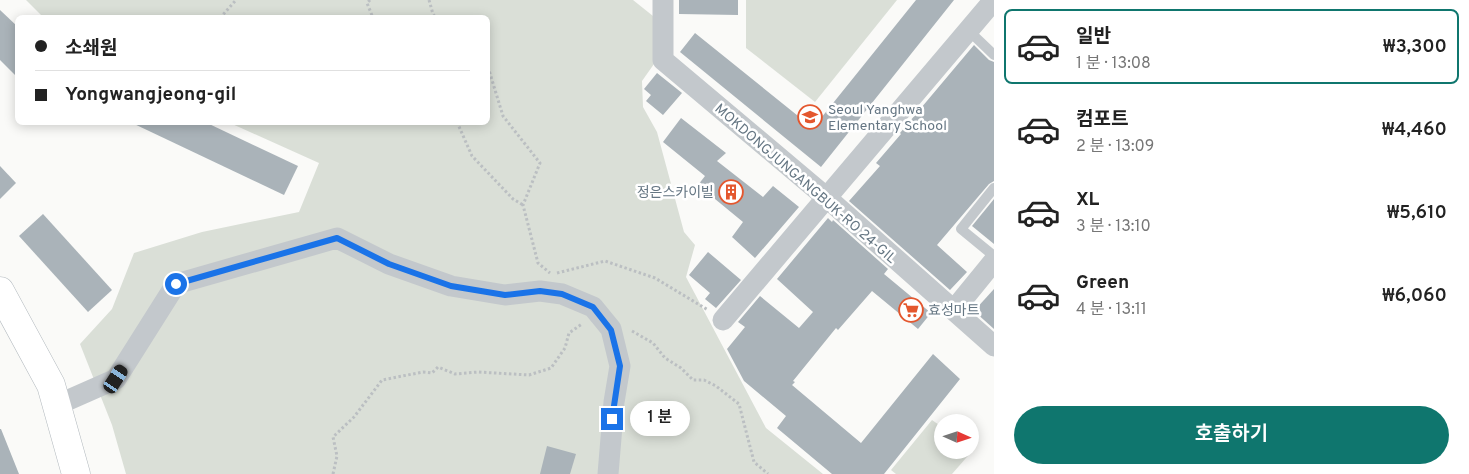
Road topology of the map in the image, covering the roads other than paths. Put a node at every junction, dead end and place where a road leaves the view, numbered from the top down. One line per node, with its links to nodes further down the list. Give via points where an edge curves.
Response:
1 (663, 0): 6 (street, MOKDONGJUNGANGBUK-RO 24-GIL, via 663,60)
2 (992, 1): 3 (street)
3 (968, 30): 4 (lane); 6 (street)
4 (994, 55)
5 (994, 188): 7 (lane, via 961,229)
6 (826, 198): 10 (street, MOKDONGJUNGANGBUK-RO 24-GIL); 11 (street)
7 (994, 256)
8 (994, 261): 10 (street)
9 (0, 291): 13 (main road, via 51,385)
10 (954, 310): 12 (street, MOKDONGJUNGANGBUK-RO 24-GIL)
11 (723, 320)
12 (994, 346)
13 (57, 405): 14 (main road); 15 (street, via 116,379 176,284 337,238 389,264 451,286 505,295 540,291 562,294 593,307 611,330 620,366)
14 (76, 474)
15 (608, 474)

